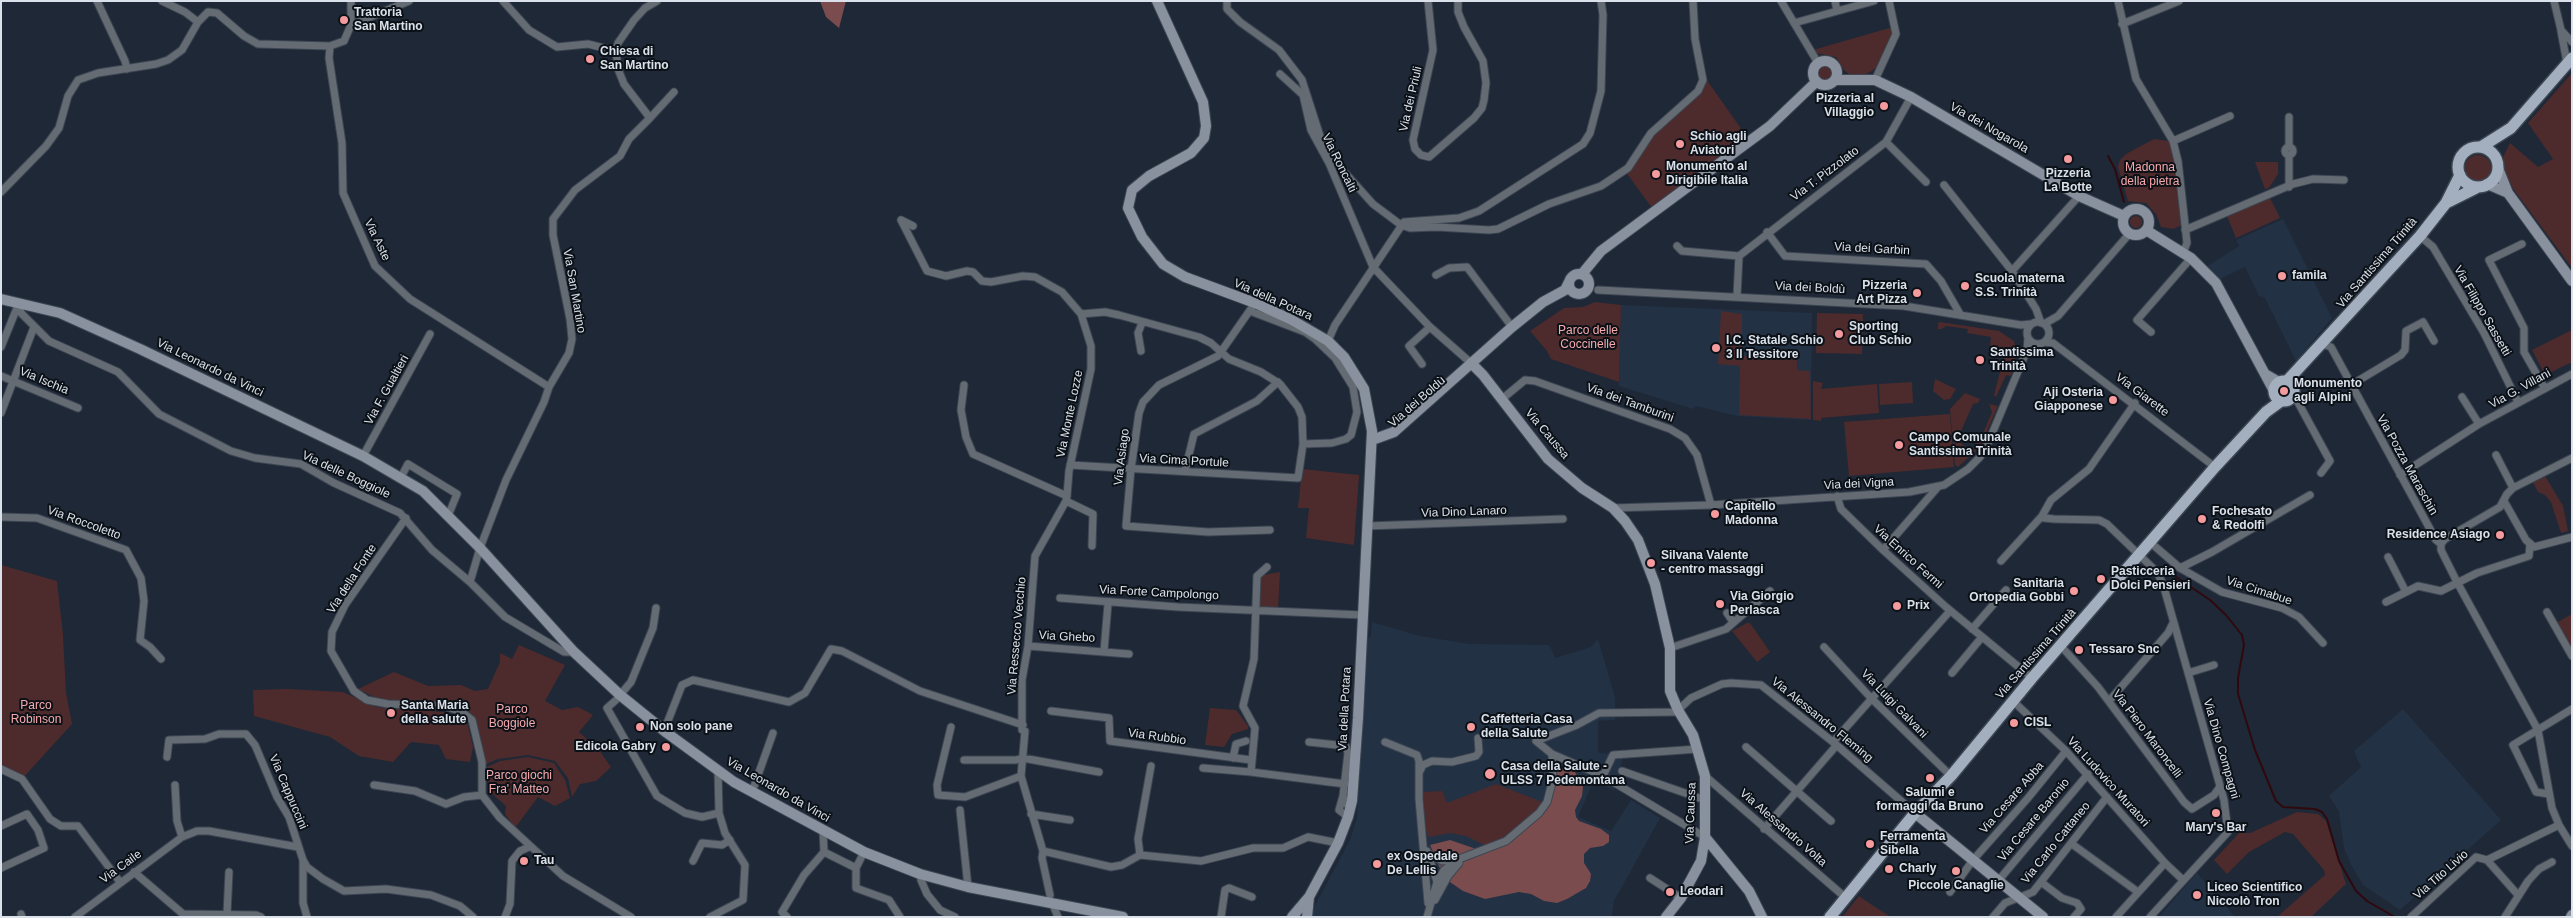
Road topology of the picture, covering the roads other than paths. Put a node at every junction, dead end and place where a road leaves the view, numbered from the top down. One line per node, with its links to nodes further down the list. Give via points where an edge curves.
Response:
1 (97, 1): 31 (street)
2 (162, 1): 21 (street)
3 (351, 1): 24 (street)
4 (409, 1): 24 (street)
5 (503, 1): 28 (street, via 529,30 557,47 588,44)
6 (657, 1): 28 (street, via 634,20)
7 (1157, 1): 79 (street, Via della Potara, via 1203,102 1206,126 1204,138 1191,153 1149,176 1132,190 1128,208 1142,237 1163,264)
8 (1227, 1): 57 (street, via 1227,9 1279,50 1302,80 1321,139 1338,166 1362,194)
9 (1428, 1): 10 (street, Via dei Priuli, via 1433,50 1413,145 1420,155 1429,157 1474,118 1484,100 1483,61 1458,12)
10 (1458, 1)
11 (1600, 1): 57 (street, via 1603,15 1601,91 1590,133 1583,144 1479,211 1459,218 1412,220)
12 (1693, 1): 57 (street, via 1702,84 1651,133 1628,168 1601,186 1549,204 1498,229 1410,228)
13 (1781, 1): 22 (street)
14 (1835, 1): 20 (street)
15 (1874, 1): 20 (street)
16 (1889, 1): 34 (street, via 1896,34)
17 (2118, 1): 23 (street)
18 (2179, 1): 23 (street)
19 (2554, 1): 25 (street)
20 (1837, 11): 22 (street)
21 (198, 22): 27 (street, via 212,11 258,44); 31 (street, via 182,50 168,60)
22 (1794, 23): 30 (street)
23 (2122, 24): 42 (street, via 2136,79)
24 (351, 25): 27 (street, via 344,41)
25 (2562, 30): 26 (street); 29 (street)
26 (2572, 42)
27 (330, 46): 108 (street, Via Aste, via 342,143 343,193 375,266 410,299)
28 (616, 51): 40 (street, via 624,84)
29 (2569, 60): 41 (main road, Via Santissima Trinità)
30 (1818, 63): 33 (street, via 1834,64 1838,71); 35 (street, via 1813,72)
31 (127, 69): 52 (street, via 78,80 68,96 59,128)
32 (1280, 74): 68 (street, Via Roncalti, via 1303,95 1311,130 1329,163)
33 (1836, 80): 34 (street, Via dei Nogarola); 35 (street, via 1827,86)
34 (1875, 80): 37 (street, Via dei Nogarola)
35 (1816, 82): 71 (street, via 1770,126 1601,251)
36 (674, 92): 40 (street, Via San Martino)
37 (1911, 97): 43 (street, Via T. Pizzolato); 54 (street, Via dei Nogarola)
38 (2230, 116): 42 (street)
39 (2289, 116): 50 (street, via 2289,146 2285,150 2288,155)
40 (650, 118): 108 (street, Via San Martino, via 629,139 620,156 575,190 553,219 572,339 569,353)
41 (2511, 128): 44 (main road, Via Santissima Trinità); 45 (main road, Via Santissima Trinità)
42 (2174, 141): 60 (street)
43 (1886, 142): 48 (street); 61 (street, Via T. Pizzolato)
44 (2482, 147): 45 (main road, via 2490,151); 46 (main road, Via Santissima Trinità, via 2469,148 2464,152 2458,163)
45 (2497, 164): 51 (main road, Via Santissima Trinità, via 2495,178); 53 (street)
46 (2460, 175): 51 (main road, via 2467,183); 55 (main road, Via Santissima Trinità)
47 (2344, 180): 50 (street, via 2306,180)
48 (1926, 182)
49 (1944, 185): 69 (street, Via Giarette)
50 (2288, 186): 60 (street)
51 (2482, 186): 53 (street); 55 (main road, Via Santissima Trinità)
52 (1, 192)
53 (2508, 193): 72 (street)
54 (2080, 196): 56 (street, Via dei Nogarola); 69 (street)
55 (2446, 203): 63 (main road, Via Santissima Trinità)
56 (2124, 216): 59 (street, via 2130,210 2143,210 2150,222); 62 (street, via 2123,224)
57 (1401, 225): 68 (street)
58 (913, 226): 80 (street, Via Monte Lozze, via 901,220 927,272 946,276 968,271 982,282 1035,277 1062,292)
59 (2146, 230): 62 (street, via 2139,234); 67 (street)
60 (2185, 230): 67 (street)
61 (1767, 232): 66 (street, Via T. Pizzolato); 81 (street, Via dei Garbin, via 1785,256 1926,264 1941,281)
62 (2130, 233): 84 (street, via 2053,320)
63 (2420, 236): 93 (main road, Via Santissima Trinità); 113 (street, Via Filippo Sassetti, via 2433,247 2484,333)
64 (2522, 244): 109 (street, via 2490,260 2524,328 2524,352)
65 (1677, 246): 66 (street, via 1682,252)
66 (1738, 256): 76 (street)
67 (2187, 256): 88 (street, via 2137,320); 110 (street, via 2216,283 2262,372)
68 (1373, 267): 86 (street, Via Caussa); 91 (street)
69 (2012, 271): 84 (street, Via Giarette, via 2036,309)
70 (1436, 275): 87 (street, via 1449,268 1467,267)
71 (1585, 281): 73 (street, Via dei Boldù, via 1575,275); 73 (street, via 1571,290); 74 (street, Via dei Boldù); 75 (street, Via dei Boldù)
72 (2572, 281)
73 (1569, 282): 75 (street, Via dei Boldù, via 1565,290)
74 (1598, 290): 76 (street, Via dei Boldù)
75 (1552, 296): 87 (street, Via dei Boldù)
76 (1737, 296): 81 (street, Via dei Boldù, via 1904,306)
77 (1, 298): 78 (street, Via Leonardo da Vinci)
78 (19, 303): 85 (street, Via delle Boggiole, via 21,313); 96 (street); 121 (street, Via Leonardo da Vinci, via 60,313)
79 (1253, 307): 91 (street, Via della Potara, via 1292,320); 99 (street, Via Asiago); 119 (street, via 1314,339 1335,358 1353,387 1357,412 1351,435 1346,440 1332,443)
80 (1081, 314): 82 (street, via 1105,312); 123 (street, Via Monte Lozze, via 1091,346 1091,369)
81 (1960, 314): 83 (street, Via dei Boldù)
82 (1142, 322): 98 (street, via 1138,332); 99 (street, via 1199,337)
83 (2021, 325): 84 (street, Via dei Boldù); 90 (street)
84 (2041, 326): 90 (street, Via dei Vigna); 94 (street); 95 (street, Via Giarette)
85 (34, 327): 104 (street); 141 (street, Via delle Boggiole, via 57,346 118,372 159,414 231,451 255,458 301,464 334,483 387,505)
86 (1430, 327): 100 (street, via 1409,346); 101 (street, Via Caussa)
87 (1509, 330): 101 (street, Via dei Boldù)
88 (2151, 332)
89 (430, 334): 121 (street, Via F. Gualtieri)
90 (2028, 336): 94 (street); 97 (street, Via dei Vigna)
91 (1328, 341): 118 (street, Via della Potara, via 1344,357 1364,389)
92 (2434, 341): 107 (street, via 2423,322 2406,331 2402,355)
93 (2326, 342): 107 (street, Via Pozza Maraschin); 110 (main road, Via Santissima Trinità)
94 (2041, 343): 95 (street, Via Giarette); 97 (street)
95 (2053, 343): 114 (street, Via Giarette)
96 (1, 346)
97 (2027, 350): 130 (street, Via dei Vigna, via 1980,457 1960,476)
98 (1141, 351)
99 (1222, 353): 105 (street); 125 (street, Via Asiago, via 1159,385 1143,402)
100 (1422, 364)
101 (1473, 365): 112 (street, Via Caussa); 118 (street, Via dei Boldù, via 1394,432)
102 (2571, 374): 109 (street, Via G. Villani)
103 (1, 376): 104 (street, Via Ischia)
104 (14, 381): 115 (street, Via Ischia); 116 (street)
105 (1278, 382): 119 (street, via 1298,406 1302,417); 126 (street, via 1257,401 1194,434)
106 (964, 385): 134 (street, via 962,410 966,437 973,454)
107 (2352, 385): 128 (street, Via Pozza Maraschin)
108 (549, 387): 150 (street, Via San Martino, via 506,480)
109 (2544, 387): 113 (street, Via G. Villani)
110 (2284, 392): 124 (main road, Via Santissima Trinità); 127 (street, via 2300,407 2330,461)
111 (2462, 397): 117 (street)
112 (1502, 399): 136 (street, Via dei Tamburini, via 1525,380 1535,381 1670,429 1685,438 1697,455); 137 (street, Via Caussa, via 1548,459 1582,488)
113 (2518, 402): 117 (street, Via G. Villani)
114 (2135, 403): 124 (street, Via Giarette); 139 (street, via 2089,469 2051,500)
115 (78, 408)
116 (1, 412)
117 (2479, 424): 128 (street, Via G. Villani)
118 (1375, 440): 143 (street, Via della Potara)
119 (1303, 444): 126 (street, Via Cima Portule, via 1298,478)
120 (2496, 455): 131 (street)
121 (364, 456): 129 (street, Via Leonardo da Vinci)
122 (2572, 458): 131 (street)
123 (1070, 465): 125 (street, Via Cima Portule); 134 (street, Via Monte Lozze)
124 (2215, 467): 146 (main road, Via Santissima Trinità)
125 (1131, 469): 126 (street, Via Cima Portule); 144 (street, Via Asiago, via 1126,526 1208,532)
126 (1185, 471)
127 (2321, 472)
128 (2400, 475): 147 (street, Via Pozza Maraschin)
129 (401, 478): 138 (street, Via Leonardo da Vinci, via 423,491); 138 (street, via 408,464 457,494)
130 (1937, 488): 133 (street, Via dei Vigna); 151 (street)
131 (2513, 488): 135 (street)
132 (2310, 495): 156 (street)
133 (1837, 496): 136 (street, Via dei Vigna); 151 (street, Via Enrico Fermi, via 1846,515)
134 (1066, 499): 149 (street, via 1093,514); 177 (street, Via Ressecco Vecchio, via 1035,556)
135 (2504, 501): 147 (street, via 2500,507 2444,539); 148 (street)
136 (1711, 505): 137 (street, Via dei Vigna)
137 (1613, 508): 179 (street, Via Caussa, via 1638,540)
138 (448, 516): 150 (street, Via Leonardo da Vinci)
139 (2042, 516): 152 (street, Via Dino Compagni, via 2099,520); 154 (street)
140 (1, 517): 184 (street, Via Roccoletto, via 37,518 126,550 141,578 144,601 140,640)
141 (406, 518): 157 (street, Via delle Boggiole, via 432,550); 235 (street, Via della Fonte, via 345,605 332,632 331,650 354,691 367,700 444,706 462,712 472,720 482,762)
142 (1563, 519): 143 (street, Via Dino Lanaro)
143 (1367, 526): 170 (street, Via della Potara)
144 (1270, 530)
145 (2572, 537): 148 (street, via 2540,547)
146 (2151, 543): 152 (main road, Via Santissima Trinità); 156 (street, Via Cimabue)
147 (2441, 544): 158 (street, Via Pozza Maraschin)
148 (2530, 544): 158 (street, via 2529,556)
149 (1092, 546)
150 (480, 548): 157 (street, Via San Martino); 181 (street, Via Leonardo da Vinci)
151 (1883, 550): 167 (street, Via Enrico Fermi)
152 (2139, 556): 172 (street, Via Dino Compagni, via 2153,568 2163,584); 176 (main road, Via Santissima Trinità)
153 (2388, 556): 161 (street)
154 (2002, 561)
155 (1267, 567): 166 (street, via 1257,576)
156 (2180, 568): 175 (street, Via Cimabue, via 2222,592 2282,608 2299,617)
157 (470, 582): 181 (street, Via delle Boggiole, via 512,621 564,652)
158 (2457, 582): 161 (street, via 2441,591 2424,586); 198 (street, Via Pozza Maraschin)
159 (1770, 590): 171 (street)
160 (2006, 590): 173 (street)
161 (2406, 592): 164 (street)
162 (1060, 598): 163 (street, Via Forte Campolongo)
163 (1110, 602): 166 (street, Via Forte Campolongo); 180 (street, Via Ghebo)
164 (2386, 602)
165 (656, 608): 189 (street, via 653,628 631,682)
166 (1256, 610): 170 (street, Via Forte Campolongo); 214 (street, via 1254,659 1243,706 1255,728)
167 (1950, 611): 173 (street, Via Enrico Fermi); 190 (street)
168 (2547, 612): 183 (street)
169 (1727, 613): 171 (street)
170 (1362, 615): 239 (street, Via della Potara)
171 (1733, 622): 179 (street, via 1726,629)
172 (2173, 623): 187 (street, Via Dino Compagni); 192 (street)
173 (1972, 629): 174 (street, Via Enrico Fermi)
174 (1982, 638): 186 (street); 188 (street, Via Enrico Fermi)
175 (2324, 643)
176 (2060, 645): 188 (main road, Via Santissima Trinità); 192 (street, Via Piero Maroncelli)
177 (1028, 646): 180 (street, Via Ghebo); 196 (street, Via Ressecco Vecchio, via 1022,680)
178 (1824, 647): 190 (street, Via Luigi Galvani)
179 (1670, 648): 194 (street, Via Caussa, via 1670,691)
180 (1104, 651): 182 (street, Via Ghebo)
181 (574, 652): 189 (street, Via Leonardo da Vinci)
182 (1129, 654)
183 (2572, 656)
184 (161, 658)
185 (2214, 665): 187 (street)
186 (1952, 673)
187 (2188, 673): 231 (street, Via Dino Compagni)
188 (2032, 678): 191 (main road, Via Santissima Trinità)
189 (618, 697): 199 (street, Via Leonardo da Vinci); 241 (street, via 607,708 657,796 685,813 702,817)
190 (1871, 698): 205 (street); 227 (street, Via Luigi Galvani)
191 (2013, 701): 208 (street, Via Ludovico Muratori); 227 (main road, Via Santissima Trinità)
192 (2109, 701): 231 (street, Via Piero Maroncelli, via 2192,810)
193 (2572, 708): 198 (street)
194 (1678, 710): 205 (street, Via Alessandro Fleming, via 1691,698 1722,684 1761,685); 207 (street, Via Caussa); 209 (street, via 1594,714 1536,741)
195 (1051, 711): 212 (street, Via Rubbio, via 1109,718 1110,741)
196 (1023, 725): 199 (street, via 920,691 842,650 832,650 805,693 789,702 693,680 687,682 682,685); 211 (street, Via Ressecco Vecchio, via 1022,730 1026,731)
197 (951, 727): 224 (street, via 937,785 938,795 965,796)
198 (2538, 730): 234 (street, Via Pozza Maraschin); 234 (street, via 2513,745 2536,792)
199 (664, 731): 218 (street, Via Leonardo da Vinci)
200 (773, 733): 232 (street)
201 (1478, 738): 222 (street, via 1479,752 1476,756 1452,762 1432,761 1423,765)
202 (1246, 741): 212 (street, via 1236,744)
203 (1309, 742): 228 (street, via 1346,746)
204 (1384, 742): 222 (street, via 1417,754)
205 (1835, 744): 233 (street); 242 (street, Via Alessandro Fleming)
206 (1746, 747): 233 (street)
207 (1698, 749): 225 (street, via 1613,755); 226 (street, Via Caussa)
208 (2066, 751): 223 (street, Via Ludovico Muratori); 268 (street, Via Cesare Abba)
209 (1552, 754): 225 (street); 264 (street, via 1553,779 1547,802 1539,813 1506,841)
210 (168, 757): 259 (street, Via Cappuccini, via 169,740 246,734 255,745 289,817)
211 (1023, 758): 213 (street); 220 (street); 224 (street, Via Ressecco Vecchio)
212 (1233, 758): 214 (street, Via Rubbio)
213 (964, 760)
214 (1251, 760): 221 (street)
215 (1151, 766): 265 (street, via 1138,839)
216 (1204, 768): 221 (street)
217 (1, 769): 281 (street, via 22,779 50,819 61,826 78,826)
218 (718, 771): 232 (street, Via Leonardo da Vinci); 241 (street)
219 (1622, 771): 238 (street)
220 (1099, 772)
221 (1251, 772): 228 (street)
222 (1418, 774): 254 (street)
223 (2088, 774): 237 (street, Via Ludovico Muratori); 280 (street, Via Cesare Baronio)
224 (1021, 776): 243 (street, Via Ressecco Vecchio)
225 (1603, 776): 252 (street)
226 (1705, 776): 238 (street, Via Caussa); 249 (street, Via Alessandro Volta)
227 (1951, 776): 242 (main road, Via Santissima Trinità)
228 (1344, 784): 236 (street)
229 (175, 785): 251 (street, via 177,821)
230 (374, 785): 235 (street, via 415,792 446,804)
231 (2220, 788): 279 (street, Via Dino Compagni, via 2228,832)
232 (752, 792): 250 (street, Via Leonardo da Vinci)
233 (1797, 793): 246 (street); 249 (street)
234 (2549, 794): 247 (street, Via Pozza Maraschin)
235 (482, 795): 257 (street)
236 (1343, 796): 239 (street, via 1346,804); 244 (street, via 1339,810)
237 (2107, 797): 256 (street, Via Carlo Cattaneo); 272 (street, Via Ludovico Muratori)
238 (1705, 800): 252 (street, Via Caussa)
239 (1351, 806): 244 (street, Via della Potara)
240 (960, 810): 284 (street)
241 (719, 813): 253 (street)
242 (1915, 813): 268 (street); 292 (main road, Via Santissima Trinità)
243 (1031, 814): 245 (street); 260 (street, Via Ressecco Vecchio)
244 (1348, 818): 255 (street, Via della Potara)
245 (1070, 820)
246 (1831, 821)
247 (2559, 825): 258 (street, Via Pozza Maraschin); 269 (street)
248 (1, 826): 273 (street, via 27,814 38,830 44,848)
249 (1764, 829): 292 (street, Via Alessandro Volta)
250 (823, 830): 261 (street); 262 (street, Via Leonardo da Vinci)
251 (182, 837): 259 (street, Via Caile, via 197,831 209,831); 275 (street, Via Caile)
252 (1705, 837): 291 (street, Via Caussa, via 1701,861); 314 (street, via 1748,891)
253 (730, 840): 270 (street, via 722,845 702,843); 303 (street, via 745,865 742,900)
254 (1424, 841): 263 (street); 312 (street, via 1428,896)
255 (1338, 843): 265 (street, via 1308,837 1283,848 1253,848 1201,861); 289 (street, Via della Potara)
256 (2072, 844): 283 (street, Via Carlo Cattaneo); 286 (street)
257 (529, 846): 301 (street, via 512,861 510,904); 302 (street, via 563,876)
258 (2572, 846)
259 (298, 847): 266 (street, Via Cappuccini)
260 (1043, 851): 265 (street, via 1111,867); 293 (street, Via Ressecco Vecchio)
261 (824, 852): 274 (street); 304 (street, via 804,875 782,912)
262 (864, 852): 274 (street); 284 (street, Via Leonardo da Vinci, via 920,874)
263 (1428, 852): 267 (street, via 1442,861); 282 (street)
264 (1472, 855): 267 (street); 294 (street, via 1456,865)
265 (1140, 856)
266 (303, 860): 299 (street, via 303,903); 300 (street, Via Cappuccini, via 323,880 344,891 386,889 431,895 460,906)
267 (1459, 860): 282 (street, via 1444,870)
268 (1973, 860): 280 (street); 285 (street, Via Cesare Abba)
269 (2487, 860): 287 (street); 320 (street, Via Tito Livio, via 2476,857)
270 (693, 861)
271 (2552, 862): 287 (street, via 2539,869)
272 (2165, 863): 279 (street, Via Ludovico Muratori); 286 (street)
273 (1, 868)
274 (856, 868): 305 (street, via 856,888 890,900)
275 (134, 872): 281 (street, Via Caile); 295 (street, via 183,914)
276 (229, 872): 295 (street)
277 (1650, 878): 291 (street)
278 (921, 880): 306 (street, via 926,894 940,910)
279 (2183, 880): 319 (street)
280 (1998, 881): 290 (street)
281 (120, 882): 297 (street, Via Caile)
282 (1437, 882): 294 (street)
283 (2041, 882): 290 (street, Via Carlo Cattaneo, via 2033,892); 317 (street, via 2062,898 2077,903 2081,909)
284 (968, 887): 293 (street, Via Leonardo da Vinci)
285 (1950, 892)
286 (2138, 892): 318 (street)
287 (2518, 895): 321 (street)
288 (1252, 897): 309 (street, via 1229,888 1225,890)
289 (1309, 897): 310 (street, Via della Potara); 311 (street, Via della Potara)
290 (2019, 897): 296 (street); 316 (street, Via Carlo Cattaneo, via 2005,903)
291 (1680, 898): 313 (street, Via Caussa)
292 (1846, 898): 315 (main road, Via Santissima Trinità)
293 (1052, 900): 307 (street, Via Ressecco Vecchio); 308 (street, Via Leonardo da Vinci)
294 (1430, 909): 312 (street)
295 (227, 914): 298 (street, via 256,914)
296 (2036, 915)
297 (75, 917)
298 (261, 917)
299 (307, 917)
300 (473, 917)
301 (505, 917)
302 (631, 917)
303 (710, 917)
304 (787, 917)
305 (900, 917)
306 (955, 917)
307 (1058, 917)
308 (1123, 917)
309 (1221, 917)
310 (1292, 917)
311 (1307, 917)
312 (1426, 917)
313 (1666, 917)
314 (1762, 917)
315 (1830, 917)
316 (1993, 917)
317 (2074, 917)
318 (2116, 917)
319 (2150, 917)
320 (2411, 917)
321 (2505, 917)

